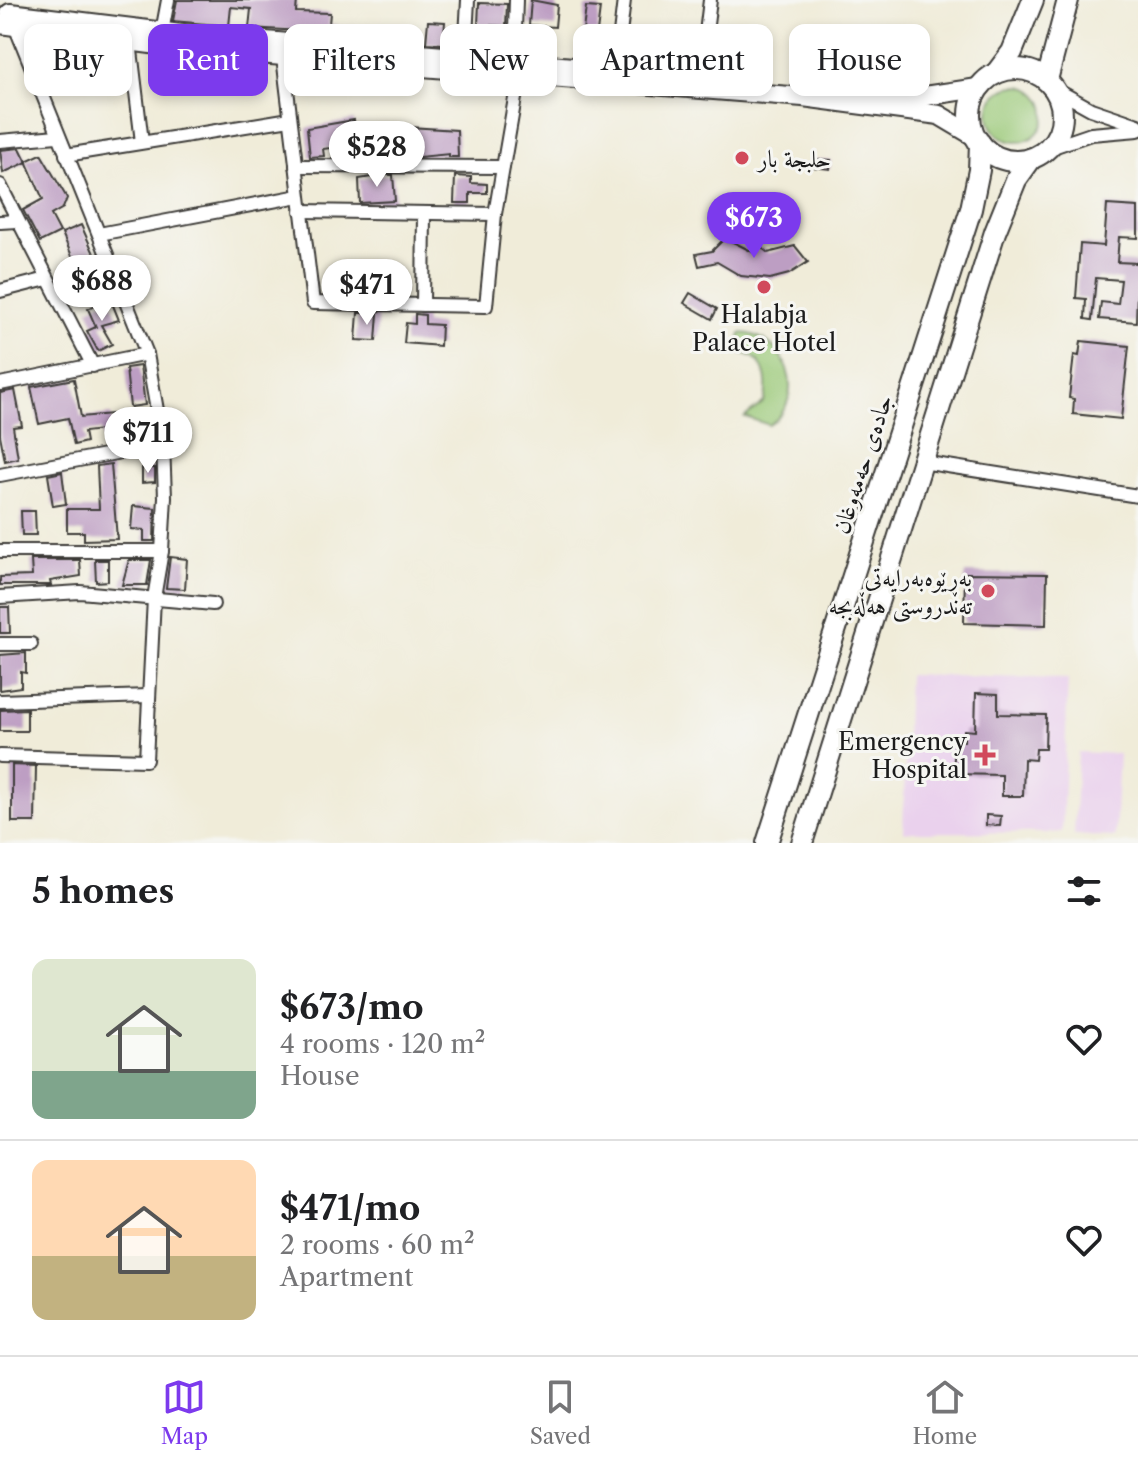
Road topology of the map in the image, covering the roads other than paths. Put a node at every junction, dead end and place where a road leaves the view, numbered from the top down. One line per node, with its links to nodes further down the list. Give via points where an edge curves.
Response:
1 (168, 0): 10 (street)
2 (468, 0): 11 (street)
3 (516, 0): 12 (street)
4 (624, 0): 13 (street)
5 (710, 0): 14 (street)
6 (1033, 0): 19 (main road, via 1023,31)
7 (1068, 0): 20 (main road)
8 (0, 12): 9 (street)
9 (49, 24)
10 (164, 24)
11 (467, 24)
12 (516, 24)
13 (621, 24)
14 (709, 24)
15 (8, 25): 27 (street)
16 (132, 42): 17 (street)
17 (283, 57): 25 (street)
18 (132, 59): 30 (street)
19 (997, 72): 20 (main road, via 1023,69); 21 (main road)
20 (1051, 84): 26 (street, via 1091,109); 31 (main road, via 1063,114 1056,139)
21 (978, 88): 22 (street); 28 (main road, via 970,112)
22 (930, 95)
23 (512, 96): 34 (street)
24 (827, 96): 28 (street, via 939,115)
25 (290, 119): 30 (street); 33 (street)
26 (1138, 128): 31 (street, via 1091,134)
27 (57, 136): 29 (street); 32 (street)
28 (978, 140): 31 (main road, via 1003,159); 63 (main road, جادەی حەمەوغان, via 971,209)
29 (0, 141)
30 (142, 142): 32 (street)
31 (1039, 154): 50 (main road, via 1003,207)
32 (66, 155): 42 (street)
33 (296, 166): 34 (street); 36 (street)
34 (503, 167): 39 (street)
35 (0, 185): 40 (street)
36 (299, 196): 37 (street); 42 (street)
37 (301, 211): 38 (street); 45 (street, via 313,303)
38 (424, 213): 39 (street); 45 (street)
39 (495, 214): 45 (street, via 486,306)
40 (17, 221): 41 (street); 43 (street)
41 (0, 222)
42 (99, 234): 46 (street)
43 (47, 279): 44 (street); 47 (street)
44 (0, 291)
45 (423, 305)
46 (147, 354): 47 (street); 49 (street)
47 (93, 366): 48 (street)
48 (0, 384)
49 (163, 444): 51 (street); 54 (street)
50 (922, 462): 52 (street); 64 (main road)
51 (0, 475)
52 (1138, 496)
53 (0, 551): 54 (street)
54 (162, 551): 56 (street)
55 (0, 597): 56 (street, via 80,592)
56 (154, 598): 57 (street); 60 (street)
57 (213, 604)
58 (0, 644): 59 (street)
59 (31, 644)
60 (148, 696): 61 (street); 62 (street, via 146,760)
61 (0, 701)
62 (0, 756)
63 (767, 843)
64 (802, 843)

